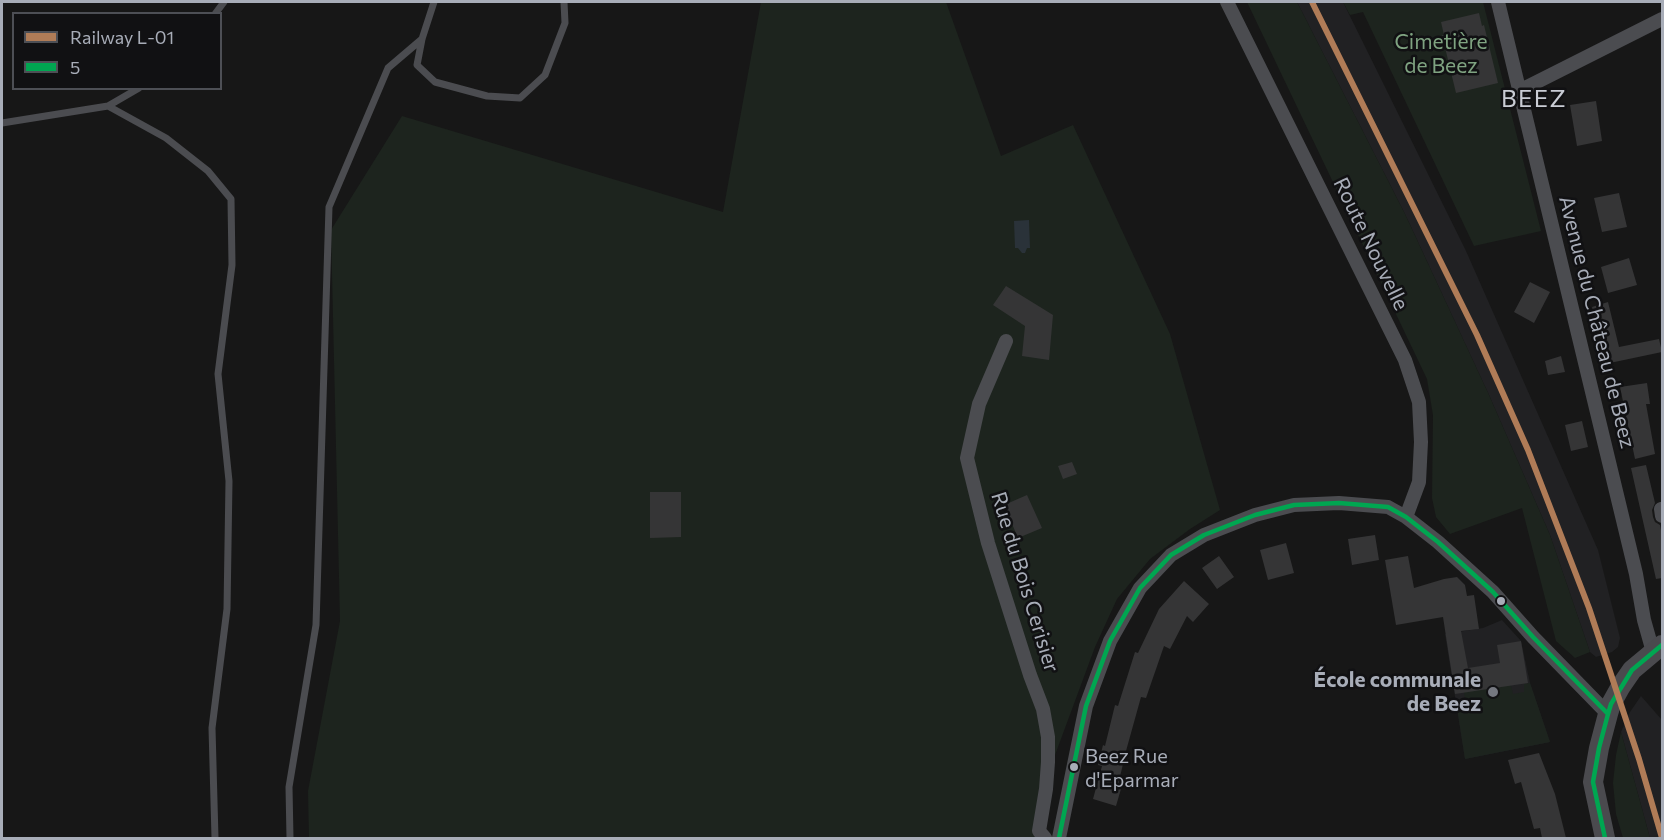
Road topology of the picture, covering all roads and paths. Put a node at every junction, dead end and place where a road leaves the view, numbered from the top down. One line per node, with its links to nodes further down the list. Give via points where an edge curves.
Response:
1 (434, 2): 6 (lane)
2 (564, 2): 6 (lane, via 565,24 545,75 520,98 487,96 435,82 417,65)
3 (1227, 2): 12 (street, Route Nouvelle, via 1405,360 1419,402 1422,442 1419,482)
4 (1498, 2): 8 (street, Avenue du Château de Beez)
5 (1662, 19): 8 (street)
6 (422, 39): 16 (lane, via 388,68 329,207 316,625 289,787)
7 (136, 90): 9 (lane)
8 (1519, 90): 13 (street, Avenue du Château de Beez, via 1644,620)
9 (108, 106): 10 (lane); 15 (lane, via 165,138 208,171 231,199 232,265 218,374 229,481 227,609 212,728)
10 (2, 123)
11 (1006, 341): 17 (street, Rue du Bois Cerisier, via 979,404 967,458 988,543 1043,709 1048,762 1039,831)
12 (1406, 517): 14 (street, via 1493,591 1533,637); 18 (street, via 1388,507 1294,505 1204,535 1171,555 1140,588 1110,641 1086,706)
13 (1658, 648): 14 (main road, via 1632,670)
14 (1610, 709): 19 (main road, via 1593,783)
15 (215, 838)
16 (290, 838)
17 (1045, 838)
18 (1059, 838)
19 (1605, 838)

